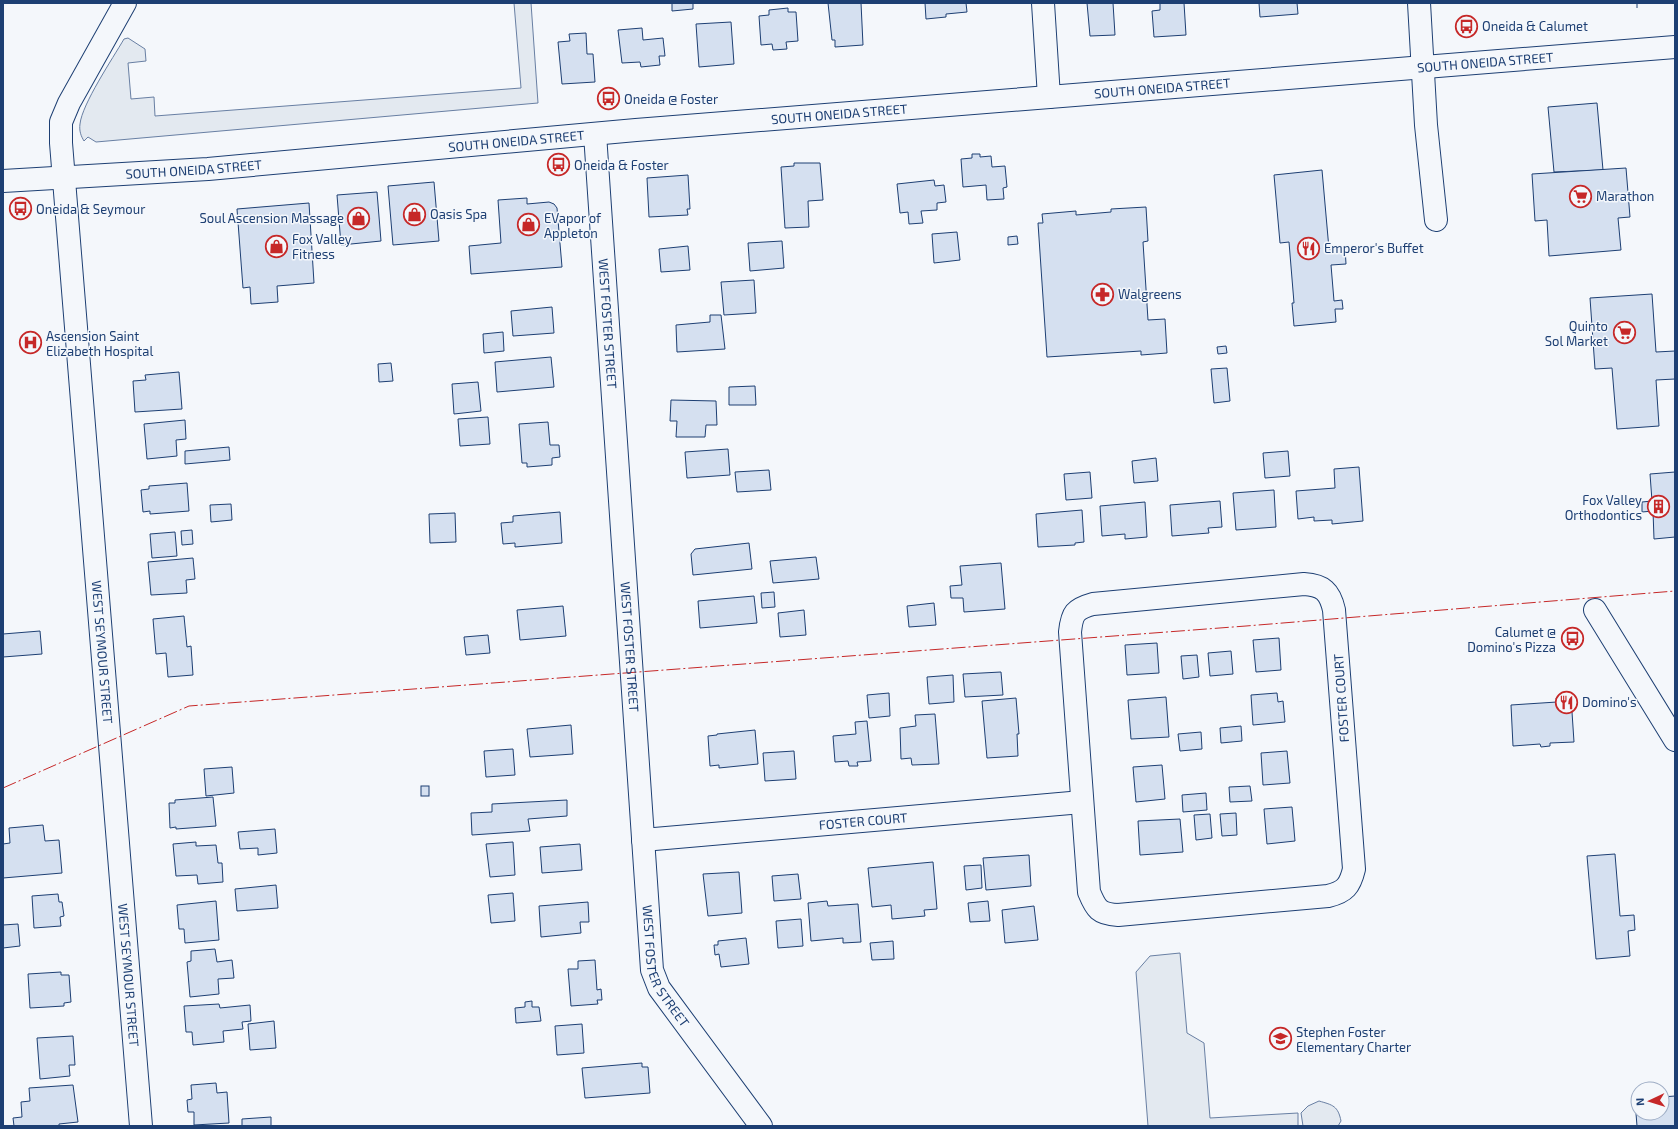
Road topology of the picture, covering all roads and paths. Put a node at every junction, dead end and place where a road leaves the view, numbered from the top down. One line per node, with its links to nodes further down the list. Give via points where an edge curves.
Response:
1 (125, 3): 8 (street, WEST SEYMOUR STREET, via 69,103 62,122)
2 (1043, 3): 6 (street)
3 (1419, 3): 5 (street)
4 (1675, 47): 5 (street, SOUTH ONEIDA STREET)
5 (1423, 67): 6 (street, SOUTH ONEIDA STREET); 10 (street)
6 (1049, 97): 7 (street, SOUTH ONEIDA STREET)
7 (595, 134): 8 (street, SOUTH ONEIDA STREET, via 208,169); 14 (street, WEST FOSTER STREET)
8 (63, 177): 9 (street, SOUTH ONEIDA STREET); 15 (street, WEST SEYMOUR STREET)
9 (3, 181)
10 (1436, 220)
11 (1595, 610): 12 (street)
12 (1675, 740)
13 (1082, 802): 13 (street, FOSTER COURT, via 1070,632 1075,613 1082,607 1093,604 1304,584 1315,585 1325,591 1334,610 1354,869 1351,881 1338,894 1107,914 1098,910 1089,892); 14 (street, FOSTER COURT)
14 (644, 840): 16 (street, WEST FOSTER STREET, via 650,954 652,970 659,988)
15 (140, 1126)
16 (761, 1126)

